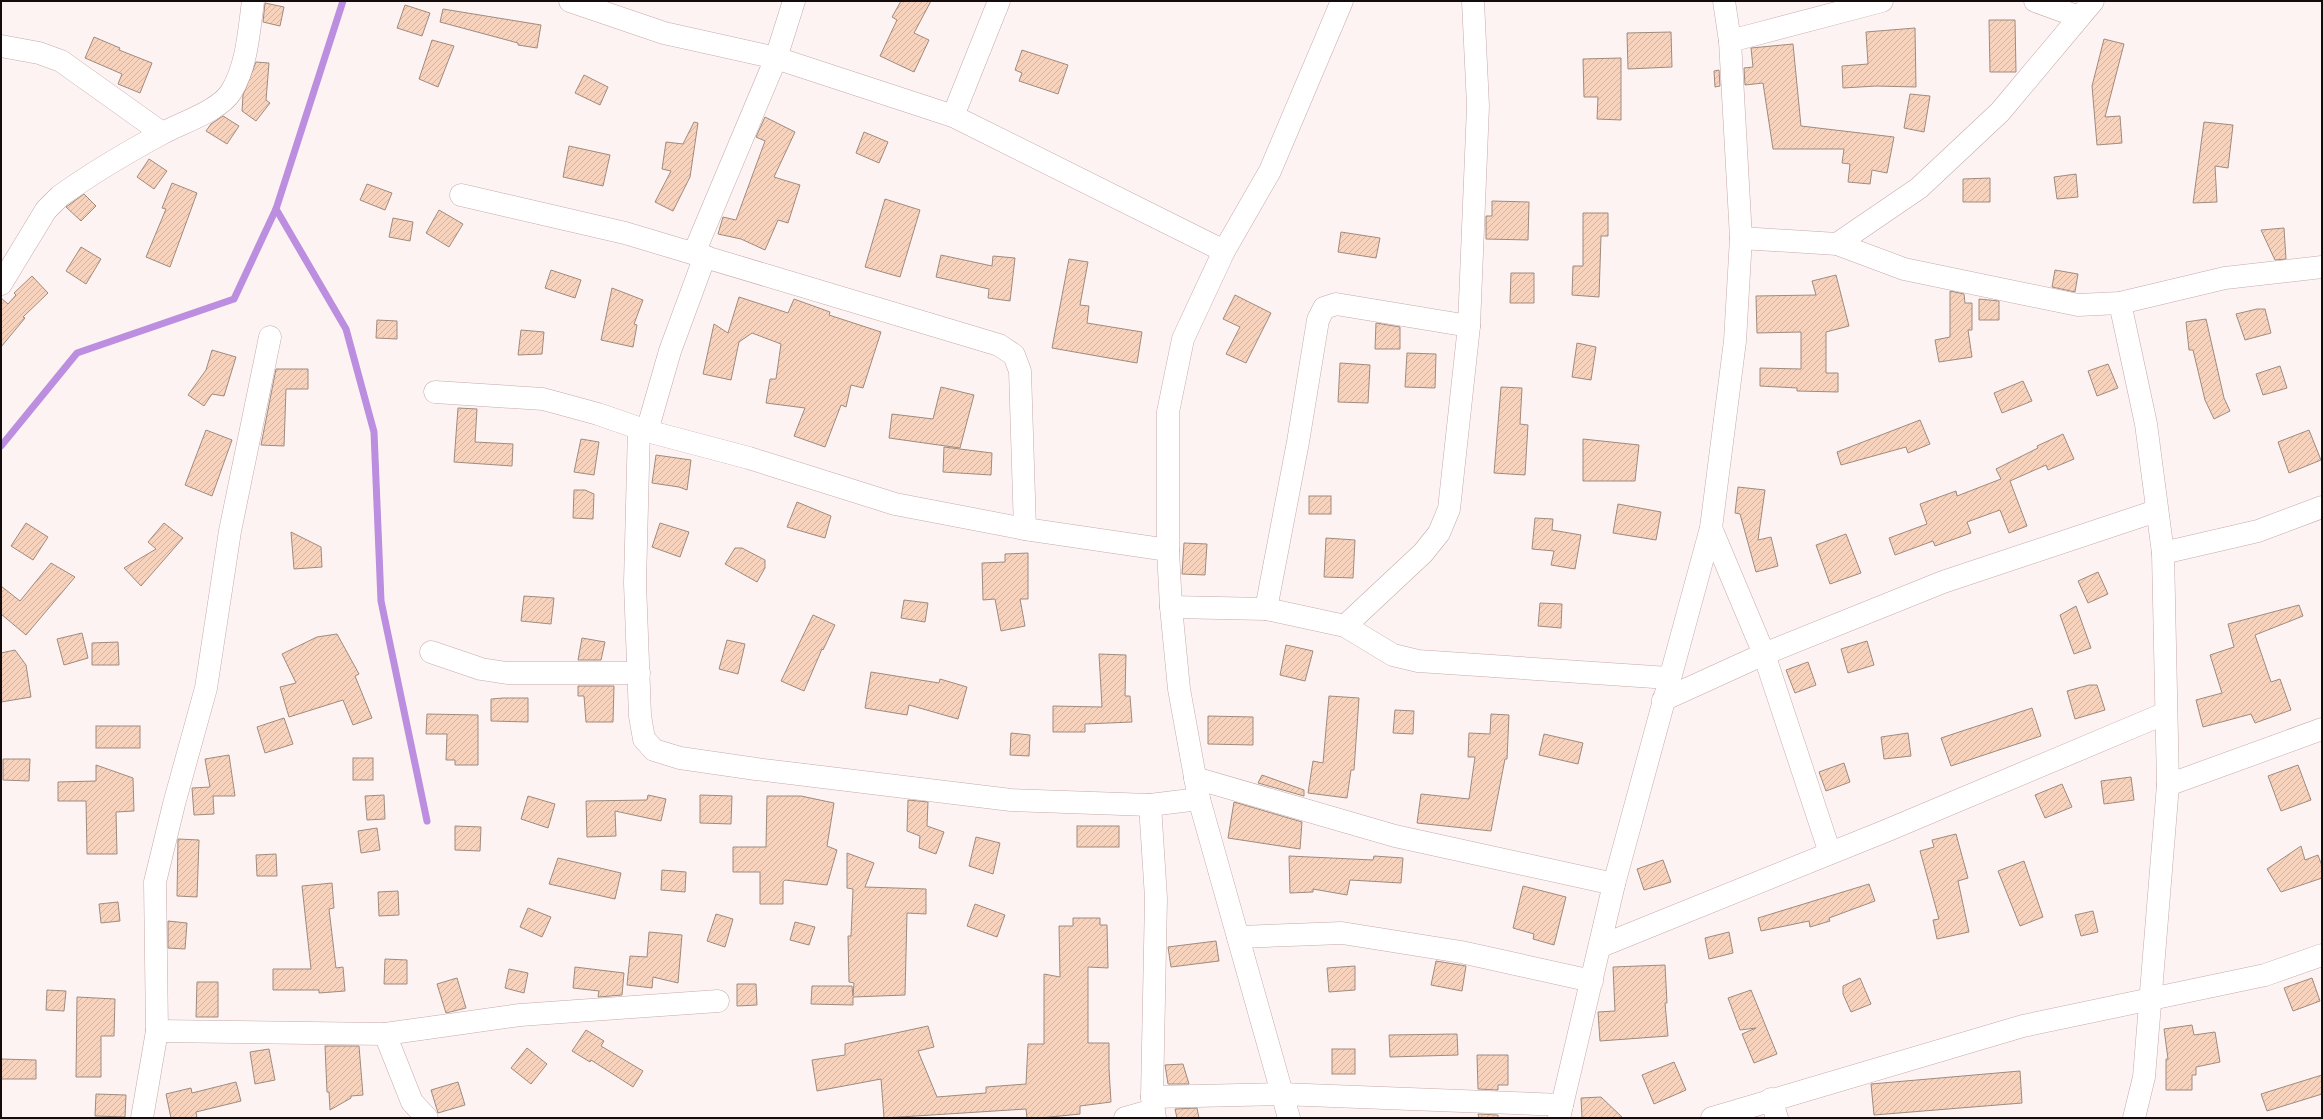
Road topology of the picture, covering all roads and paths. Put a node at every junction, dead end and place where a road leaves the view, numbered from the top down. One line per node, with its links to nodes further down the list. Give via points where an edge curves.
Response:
1 (254, 1): 15 (street, via 239,77 230,93 218,105)
2 (571, 1): 13 (street, via 664,33)
3 (794, 1): 13 (street)
4 (999, 1): 14 (street)
5 (1342, 1): 19 (street, via 1270,171)
6 (1473, 1): 24 (street, via 1478,106)
7 (1724, 1): 11 (street)
8 (1882, 1): 11 (street)
9 (2035, 1): 10 (street)
10 (2086, 9): 18 (street, via 2000,112 1919,188)
11 (1730, 41): 17 (street)
12 (1, 46): 15 (street, via 39,53 61,61)
13 (776, 58): 14 (street); 20 (street)
14 (953, 116): 19 (street)
15 (162, 133): 22 (street, via 60,196 46,210)
16 (461, 195): 20 (street, via 625,233)
17 (1741, 238): 18 (street); 30 (street, via 1735,341)
18 (1837, 244): 23 (street, via 1904,269 2016,294 2078,305)
19 (1224, 251): 32 (street, via 1183,339 1168,412)
20 (699, 255): 27 (street); 31 (street, via 999,345 1014,355 1020,371)
21 (2322, 267): 23 (street, via 2225,278)
22 (1, 284)
23 (2120, 303): 29 (street, via 2146,424)
24 (1470, 326): 35 (street, via 1336,304 1324,308 1318,320); 36 (street, via 1449,509 1439,533 1423,554)
25 (270, 337): 56 (street, via 230,531 206,688 174,804 156,882)
26 (435, 392): 27 (street, via 543,399)
27 (643, 429): 31 (street, via 749,458 895,504); 39 (street, via 635,583)
28 (2322, 507): 33 (street, via 2258,531)
29 (2156, 511): 33 (street); 38 (street, via 1943,582)
30 (1711, 528): 38 (street); 40 (street)
31 (1025, 529): 32 (street)
32 (1168, 550): 34 (street)
33 (2163, 554): 42 (street)
34 (1171, 607): 35 (street); 44 (street, via 1178,689)
35 (1266, 609): 36 (street)
36 (1345, 626): 40 (street, via 1393,655 1418,661)
37 (432, 652): 39 (street, via 480,669 507,673)
38 (1764, 654): 41 (street); 48 (street)
39 (638, 673): 47 (street, via 644,739 654,750 680,758 1011,800)
40 (1670, 678): 41 (street)
41 (1664, 700): 49 (street)
42 (2166, 713): 45 (street); 48 (street)
43 (2322, 729): 45 (street)
44 (1195, 778): 46 (street); 49 (street, via 1395,836)
45 (2168, 786): 54 (street)
46 (1200, 799): 47 (street); 50 (street)
47 (1150, 805): 59 (street, via 1156,898)
48 (1830, 853): 51 (street)
49 (1614, 884): 51 (street)
50 (1238, 937): 53 (street, via 1342,933 1461,952); 58 (street)
51 (1600, 946): 53 (street)
52 (2322, 955): 54 (street, via 2265,975)
53 (1592, 981): 61 (street)
54 (2152, 999): 60 (street, via 2023,1026); 67 (street, via 2144,1077)
55 (718, 1001): 57 (street, via 520,1015)
56 (157, 1031): 57 (street); 62 (street)
57 (385, 1034): 63 (street, via 412,1102)
58 (1282, 1094): 59 (street); 61 (street); 65 (street)
59 (1153, 1108): 64 (street)
60 (1774, 1109): 66 (street)
61 (1560, 1112)
62 (142, 1118)
63 (427, 1118)
64 (1125, 1118)
65 (1288, 1118)
66 (1712, 1118)
67 (2134, 1118)

